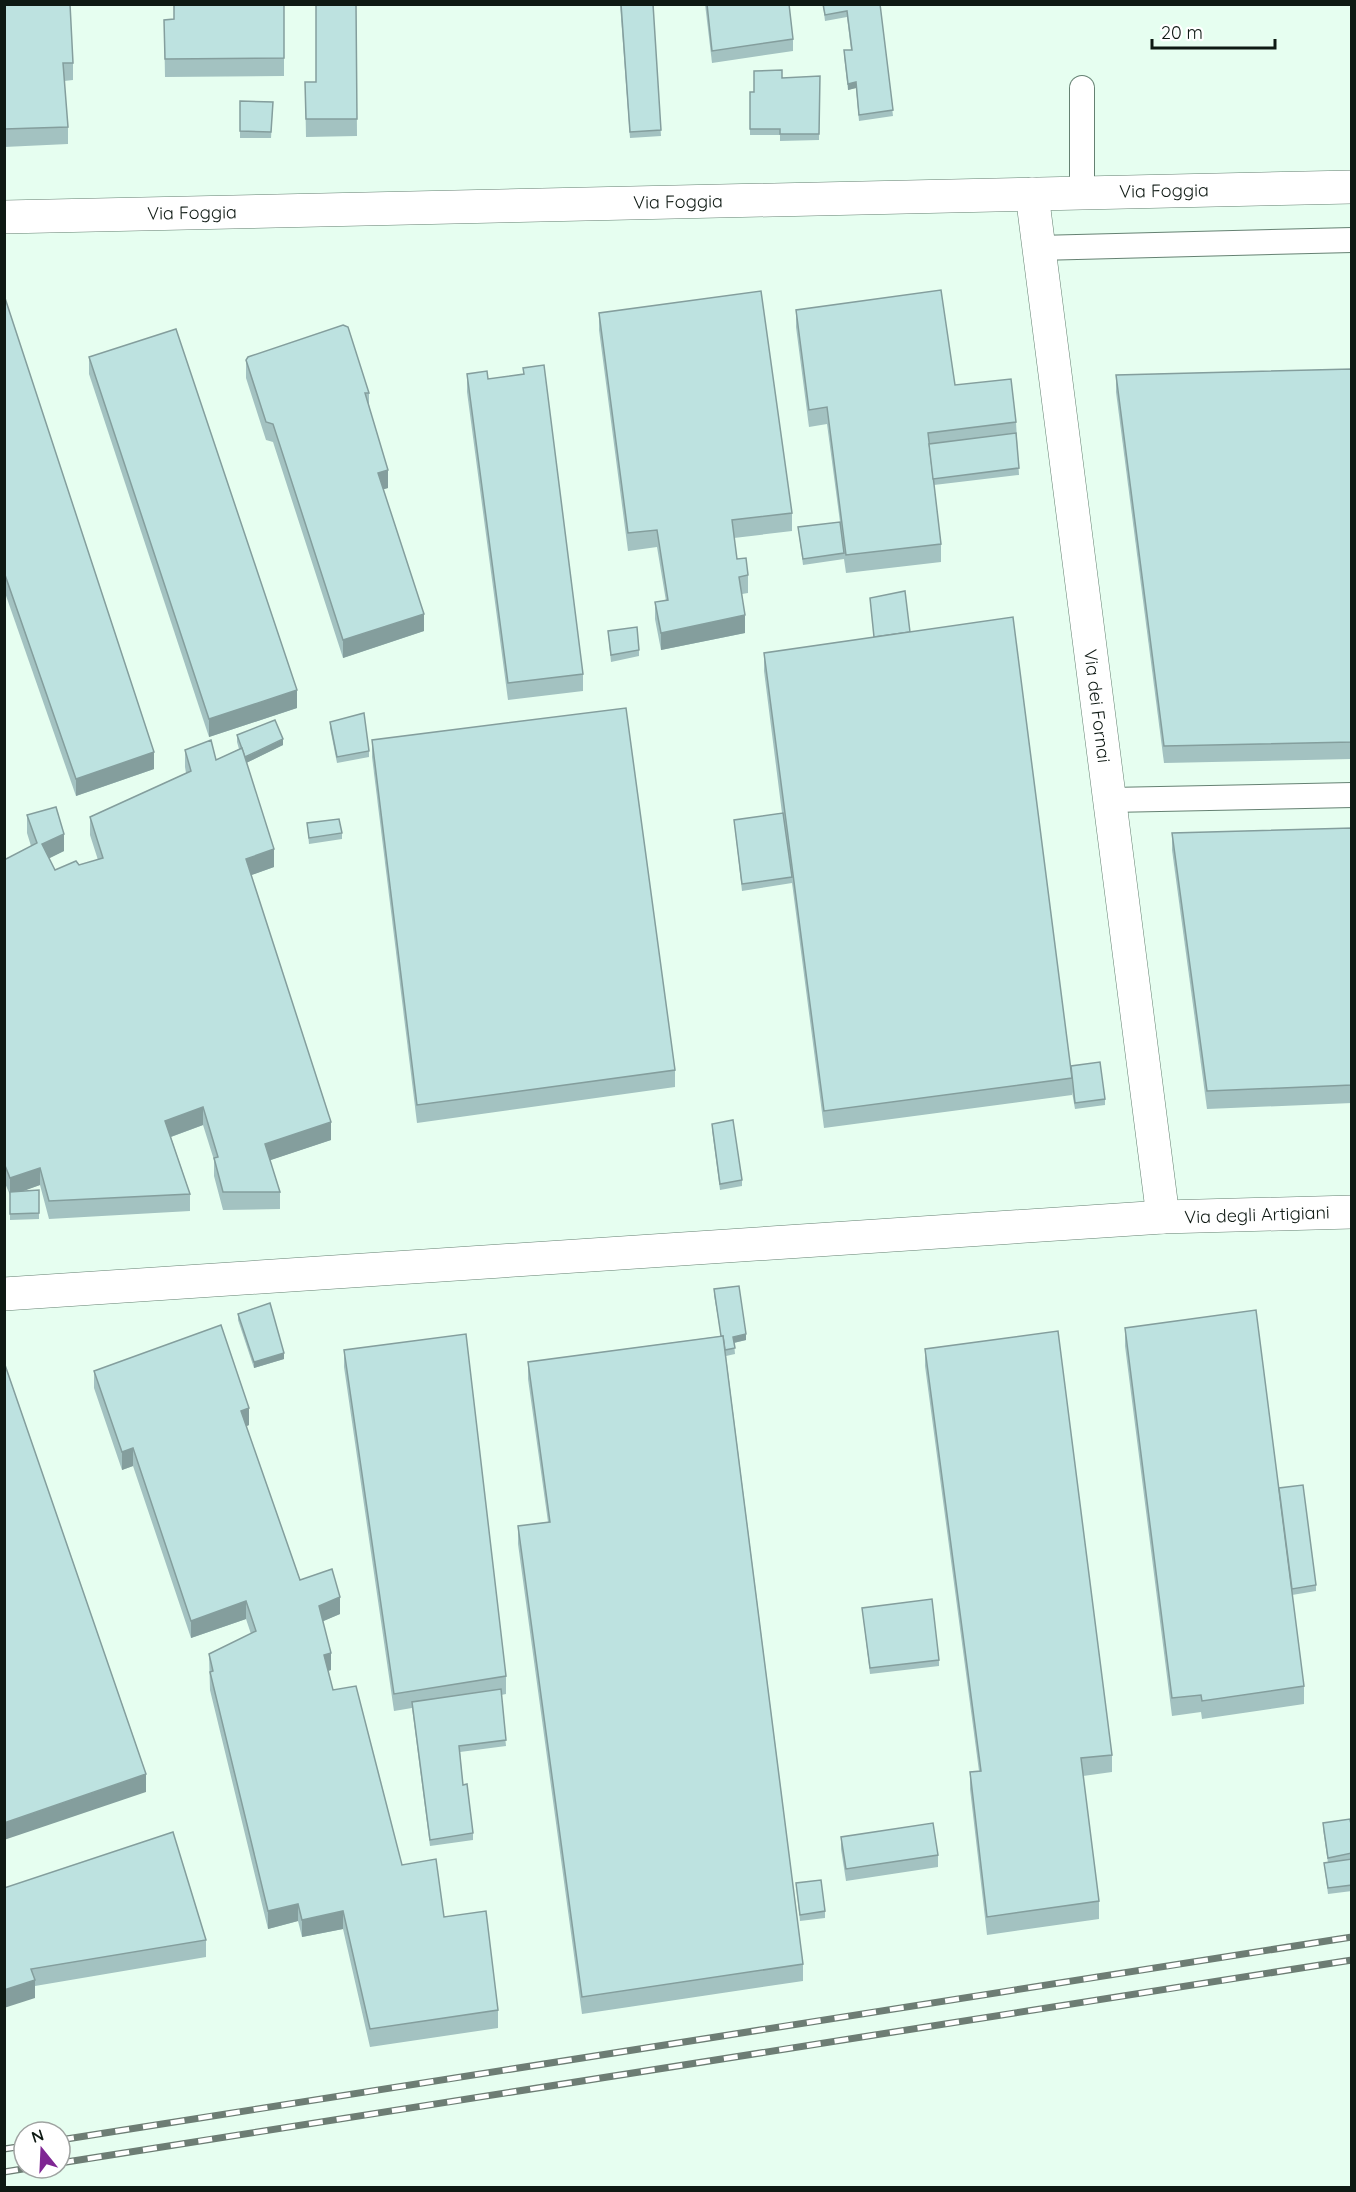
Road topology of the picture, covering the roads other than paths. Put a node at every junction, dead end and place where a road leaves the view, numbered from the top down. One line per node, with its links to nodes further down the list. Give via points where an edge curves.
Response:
1 (1082, 88): 3 (lane)
2 (1352, 187): 3 (street, Via Foggia)
3 (1082, 193): 4 (street, Via Foggia)
4 (1032, 194): 5 (street, Via Foggia); 7 (street, Via dei Fornai)
5 (4, 217)
6 (1352, 240): 7 (lane)
7 (1038, 248): 9 (street, Via dei Fornai)
8 (1352, 795): 9 (lane)
9 (1110, 800): 11 (street, Via dei Fornai)
10 (1352, 1212): 11 (street, Via degli Artigiani)
11 (1163, 1217): 12 (street, Via degli Artigiani)
12 (4, 1294)

